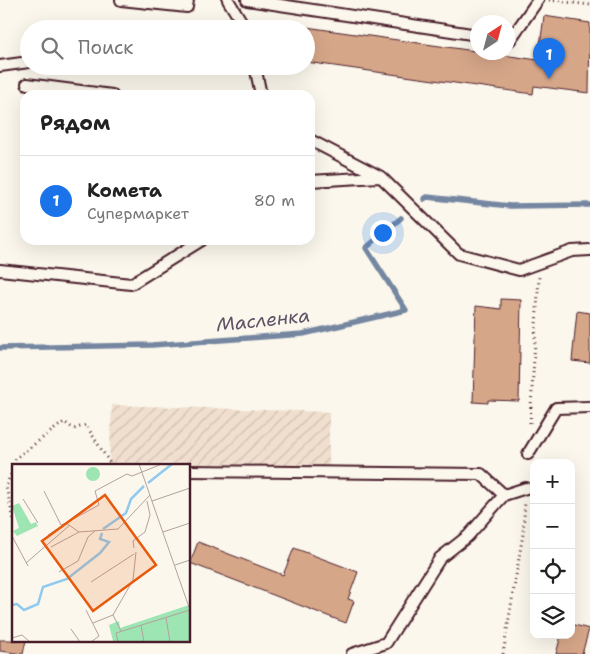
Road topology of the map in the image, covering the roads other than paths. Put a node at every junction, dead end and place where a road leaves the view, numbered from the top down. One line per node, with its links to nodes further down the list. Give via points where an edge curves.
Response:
1 (121, 0): 2 (lane, via 187,7)
2 (188, 0)
3 (228, 0): 6 (lane)
4 (247, 0): 8 (lane)
5 (538, 0): 7 (lane)
6 (240, 20)
7 (515, 33)
8 (470, 34)
9 (20, 63): 10 (lane)
10 (0, 66)
11 (256, 75): 14 (lane)
12 (27, 84): 13 (lane)
13 (73, 90)
14 (260, 90)
15 (315, 143): 16 (lane)
16 (381, 177): 17 (lane); 19 (lane, via 459,254 519,270 572,251)
17 (315, 181)
18 (194, 245): 20 (lane, via 131,284)
19 (590, 250)
20 (0, 270)
21 (590, 407): 22 (lane, via 556,408)
22 (528, 454)
23 (190, 471): 25 (lane, via 481,474)
24 (526, 488): 25 (lane)
25 (504, 494): 26 (lane, via 468,536 440,558 386,643)
26 (352, 654)

